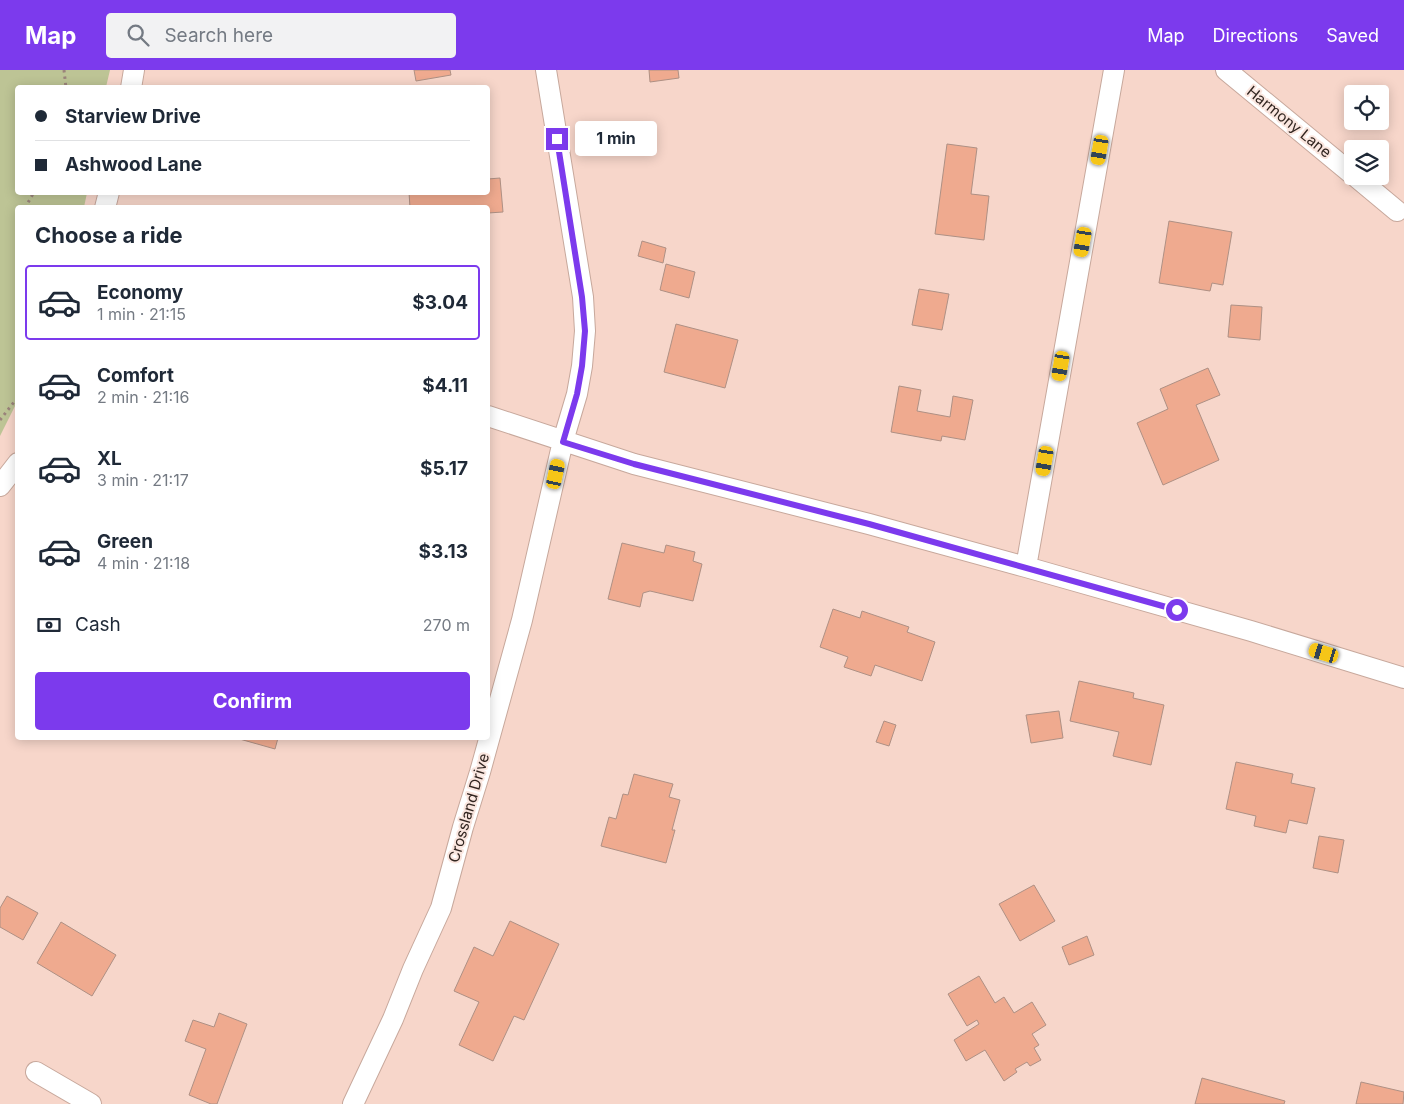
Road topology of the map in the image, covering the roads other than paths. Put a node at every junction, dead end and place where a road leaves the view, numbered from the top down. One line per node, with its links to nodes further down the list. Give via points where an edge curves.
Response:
1 (134, 70): 5 (street)
2 (546, 70): 10 (street, Crossland Drive, via 585,331 577,394)
3 (1114, 70): 13 (street)
4 (1226, 70): 6 (street, Harmony Lane)
5 (132, 85)
6 (1344, 167)
7 (1366, 185): 8 (street, Harmony Lane)
8 (1397, 211)
9 (490, 417): 10 (street)
10 (563, 442): 13 (street, via 634,464); 15 (street, Crossland Drive, via 522,620)
11 (15, 467): 12 (street)
12 (0, 486)
13 (1026, 567): 14 (street, via 1251,630)
14 (1404, 678)
15 (490, 734)
16 (488, 740): 19 (street, Crossland Drive, via 441,908)
17 (36, 1072): 18 (street)
18 (91, 1104)
19 (353, 1104)

